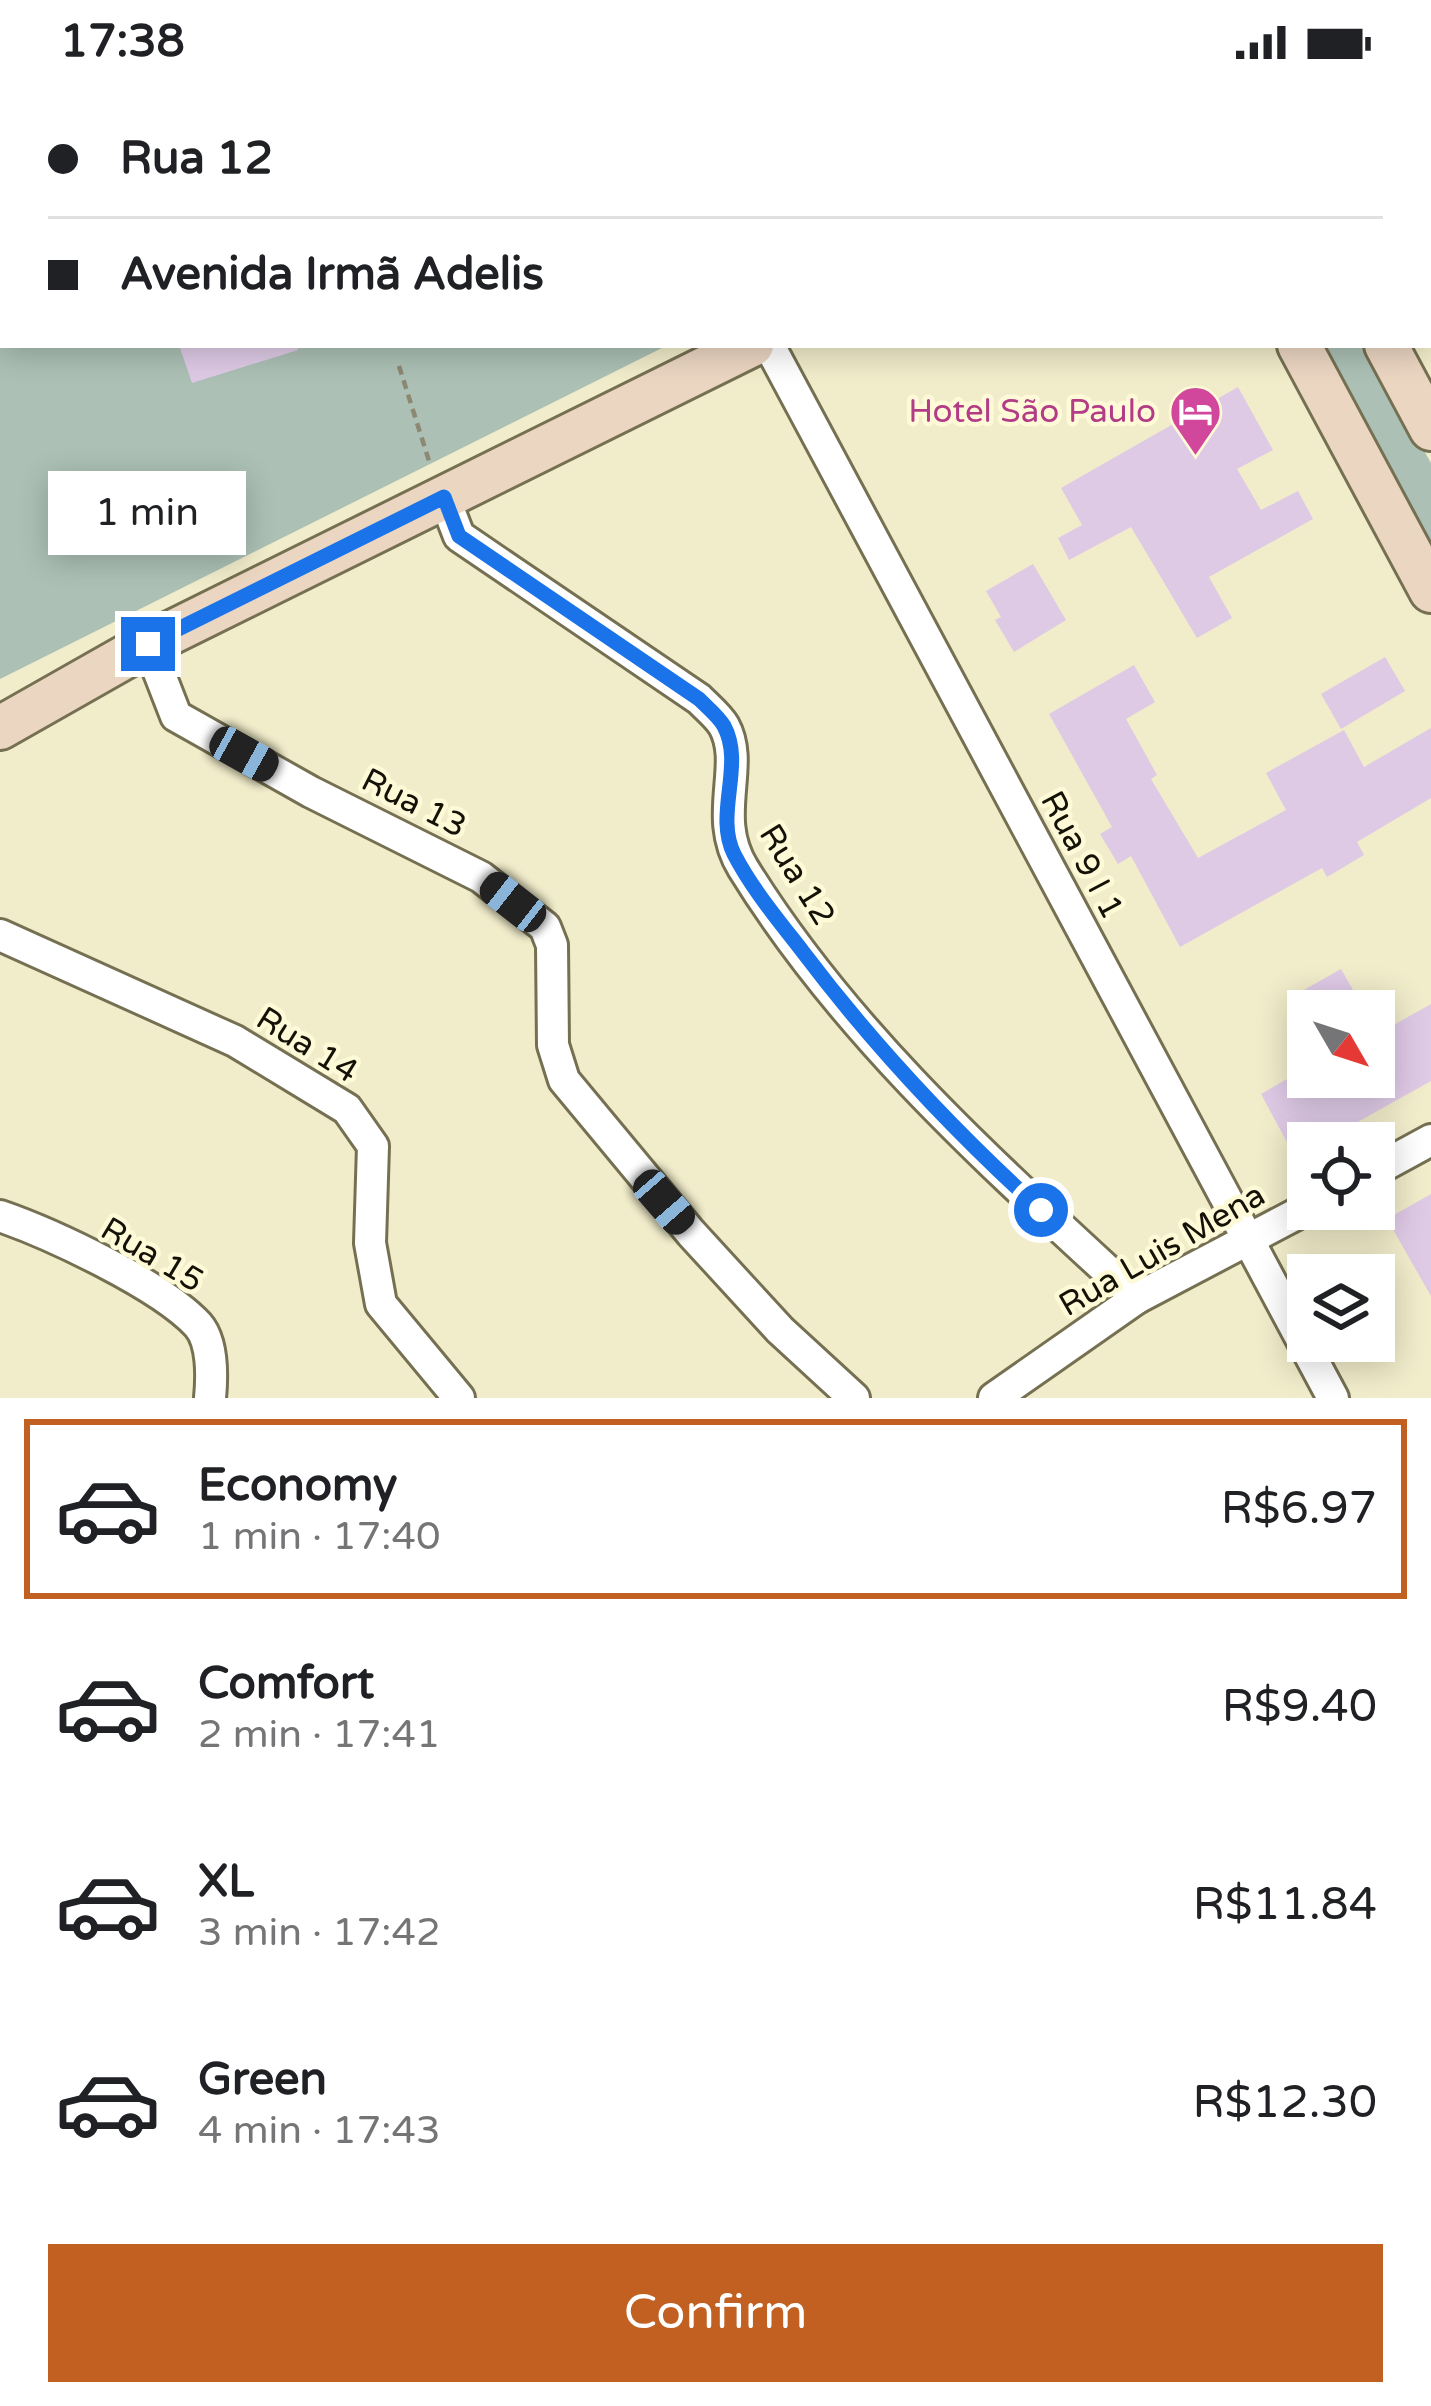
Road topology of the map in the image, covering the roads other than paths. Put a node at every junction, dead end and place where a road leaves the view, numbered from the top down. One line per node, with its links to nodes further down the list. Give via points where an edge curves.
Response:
1 (746, 348): 6 (street)
2 (771, 348): 15 (street, Rua 9 I 1)
3 (1301, 348): 7 (street)
4 (1388, 348): 5 (street)
5 (1431, 429)
6 (444, 497): 8 (street); 16 (street, Rua 12, via 459,536 699,699 725,728 725,820 732,850 763,900 861,1027 938,1110)
7 (1431, 591)
8 (148, 644): 9 (street); 19 (street, Rua 13, via 176,716 481,877 545,927 553,1045 564,1080 691,1233)
9 (0, 728)
10 (0, 935): 18 (street, Rua 14, via 236,1041 347,1109 373,1147 370,1243 381,1304)
11 (1431, 1140): 12 (street)
12 (1395, 1160)
13 (0, 1216): 17 (street, Rua 15, via 147,1288 200,1327)
14 (1287, 1220): 15 (street, Rua Luis Mena)
15 (1247, 1242): 16 (street, Rua Luis Mena); 21 (street, Rua 9 I 1)
16 (1137, 1298): 20 (street, Rua Luis Mena)
17 (210, 1398)
18 (459, 1398)
19 (854, 1398)
20 (994, 1398)
21 (1333, 1398)

